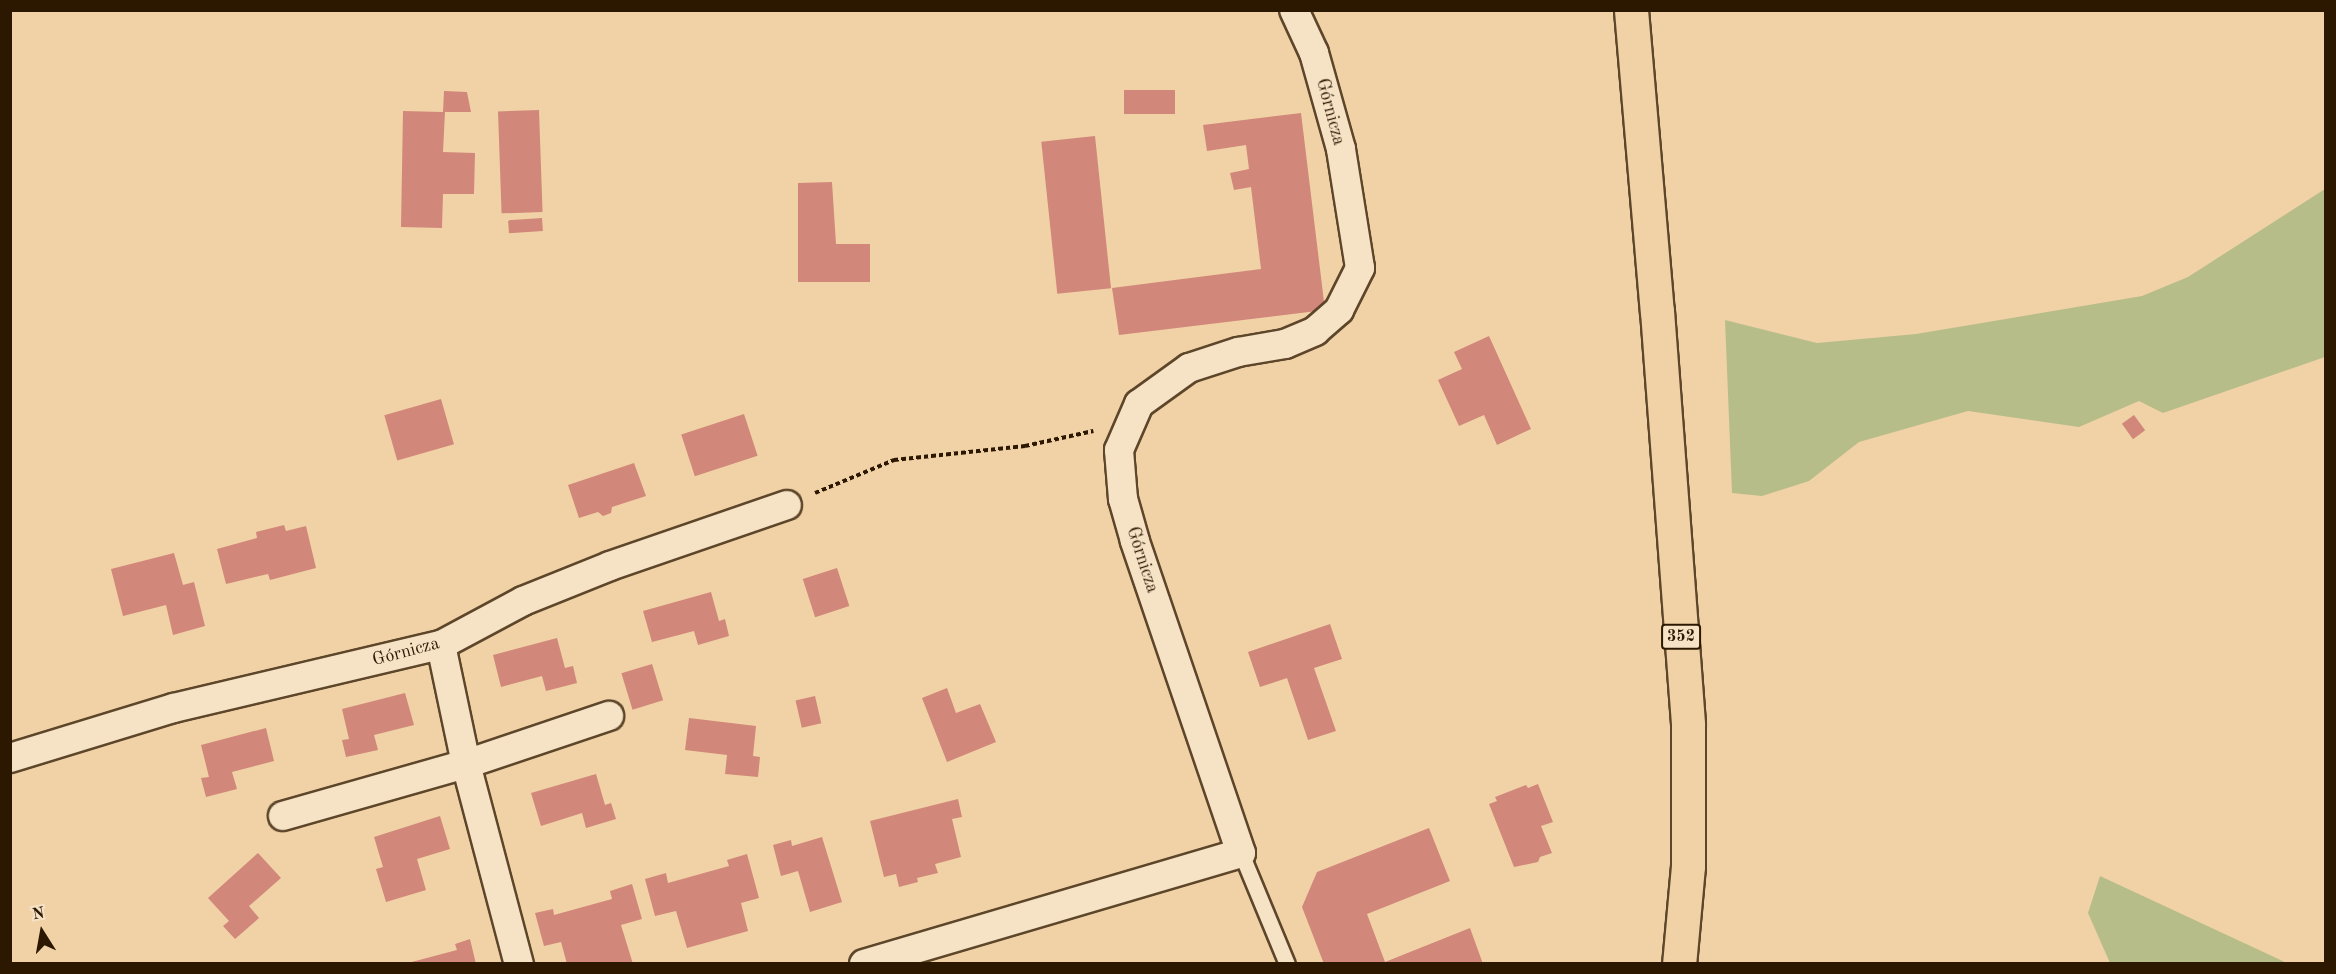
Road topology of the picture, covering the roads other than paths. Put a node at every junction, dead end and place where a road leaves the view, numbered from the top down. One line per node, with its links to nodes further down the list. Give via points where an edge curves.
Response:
1 (1294, 10): 9 (street, Górnicza, via 1314,53 1341,148 1360,268 1339,310 1315,331 1285,344 1238,352 1189,368 1139,404 1119,450 1123,499)
2 (1631, 10): 13 (main road, 352, via 1688,725 1688,866)
3 (787, 505): 4 (street, Górnicza, via 610,566 534,597)
4 (441, 645): 6 (street, Górnicza, via 174,708); 7 (street)
5 (609, 716): 7 (street)
6 (10, 758)
7 (466, 764): 8 (street); 10 (street)
8 (284, 816)
9 (1241, 853): 11 (street); 12 (lane)
10 (519, 963)
11 (864, 963)
12 (1287, 963)
13 (1679, 963)

